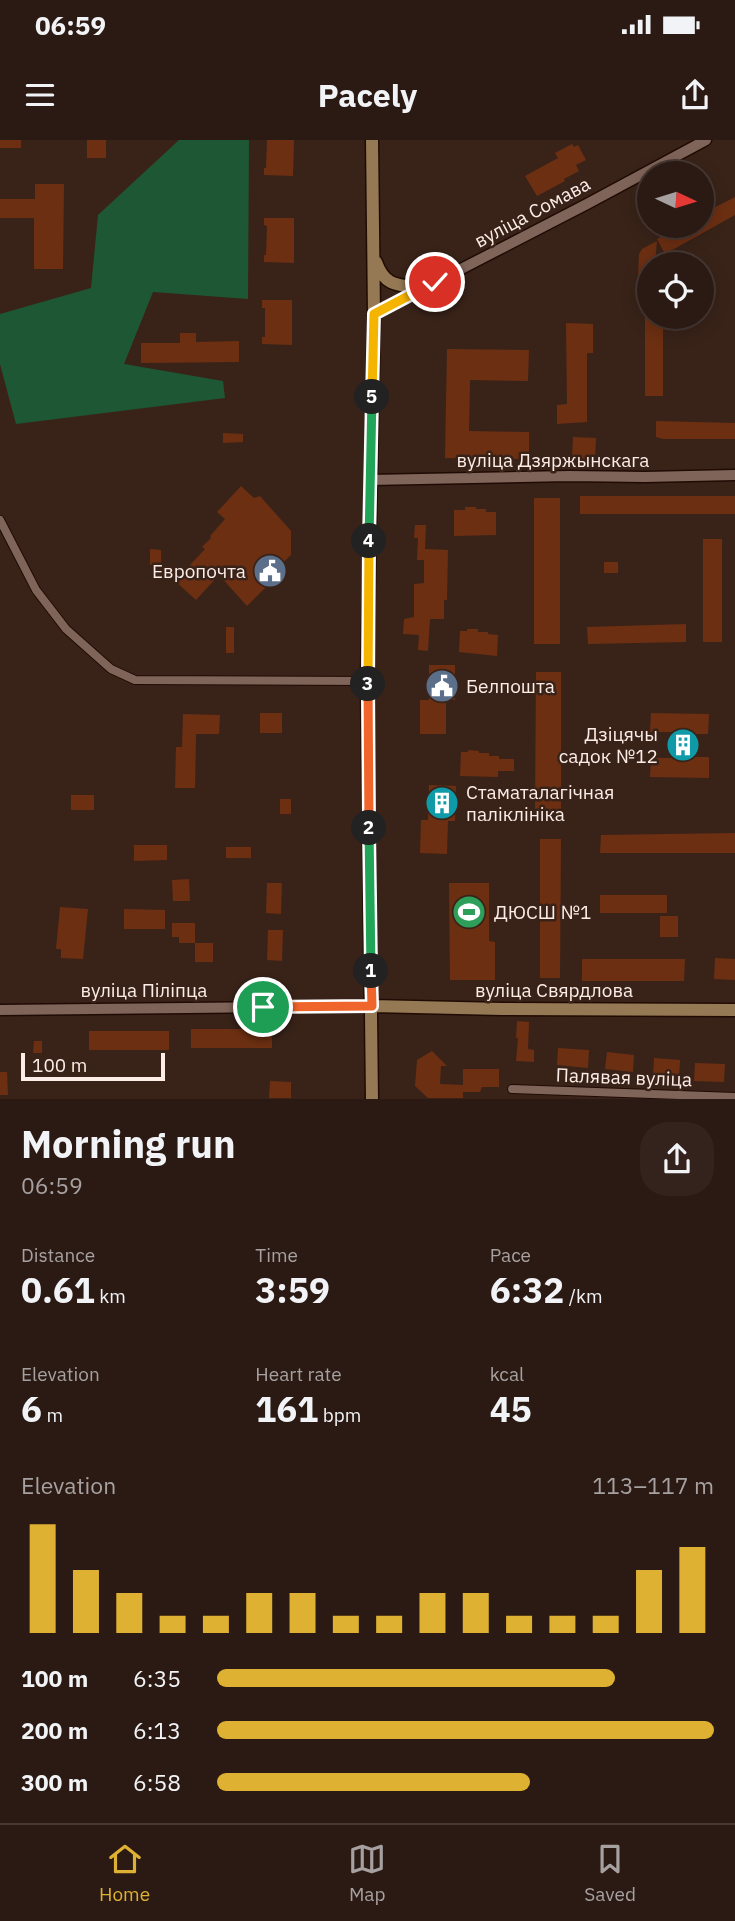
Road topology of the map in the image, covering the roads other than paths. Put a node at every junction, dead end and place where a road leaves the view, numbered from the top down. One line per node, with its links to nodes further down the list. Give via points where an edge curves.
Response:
1 (372, 140): 3 (main road)
2 (706, 140): 4 (street, вуліца Сомава)
3 (373, 247): 4 (main road, via 380,274 387,281); 5 (main road)
4 (422, 288): 5 (street, вуліца Сомава)
5 (374, 314): 7 (main road)
6 (735, 475): 7 (street, вуліца Дзяржынскага)
7 (370, 480): 9 (main road)
8 (0, 520): 9 (street, via 36,590 66,629 111,669 135,680)
9 (368, 681): 10 (main road)
10 (372, 1006): 11 (street, вуліца Піліпца); 12 (main road, вуліца Свярдлова); 15 (main road)
11 (0, 1010)
12 (735, 1010)
13 (512, 1089): 14 (street, Палявая вуліца)
14 (735, 1097)
15 (372, 1098)

